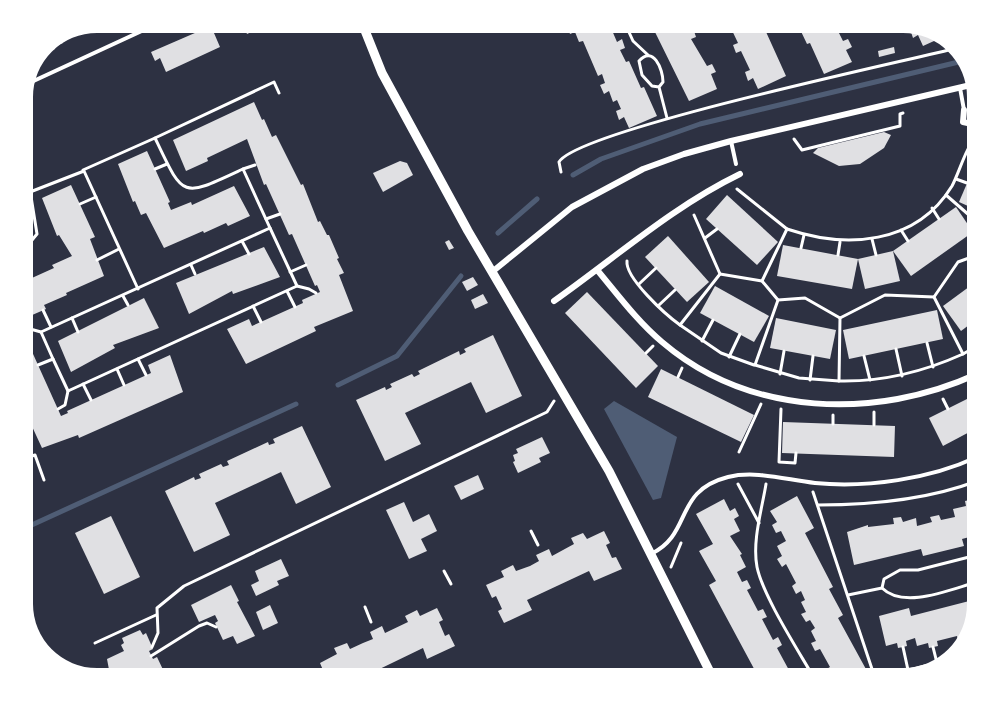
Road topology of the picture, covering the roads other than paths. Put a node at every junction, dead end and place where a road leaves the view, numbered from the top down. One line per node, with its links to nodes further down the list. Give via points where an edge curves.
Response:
1 (136, 33): 3 (lane)
2 (366, 33): 12 (street, via 382,73)
3 (35, 80)
4 (966, 86): 5 (street)
5 (960, 87): 6 (lane); 8 (street)
6 (964, 110): 7 (street, via 963,122)
7 (967, 123)
8 (731, 141): 9 (lane); 12 (street, via 664,161 607,186 572,207)
9 (736, 164)
10 (740, 174): 11 (street, via 680,209 616,253)
11 (598, 271): 13 (street); 14 (street, via 648,328 681,357 741,387 770,396 822,405 855,405 920,395)
12 (492, 272): 16 (street, via 589,435)
13 (554, 301)
14 (967, 378)
15 (967, 462): 16 (lane, via 868,483 817,483 748,474 727,477 703,488 688,501 673,539)
16 (650, 554): 17 (street)
17 (708, 668)

